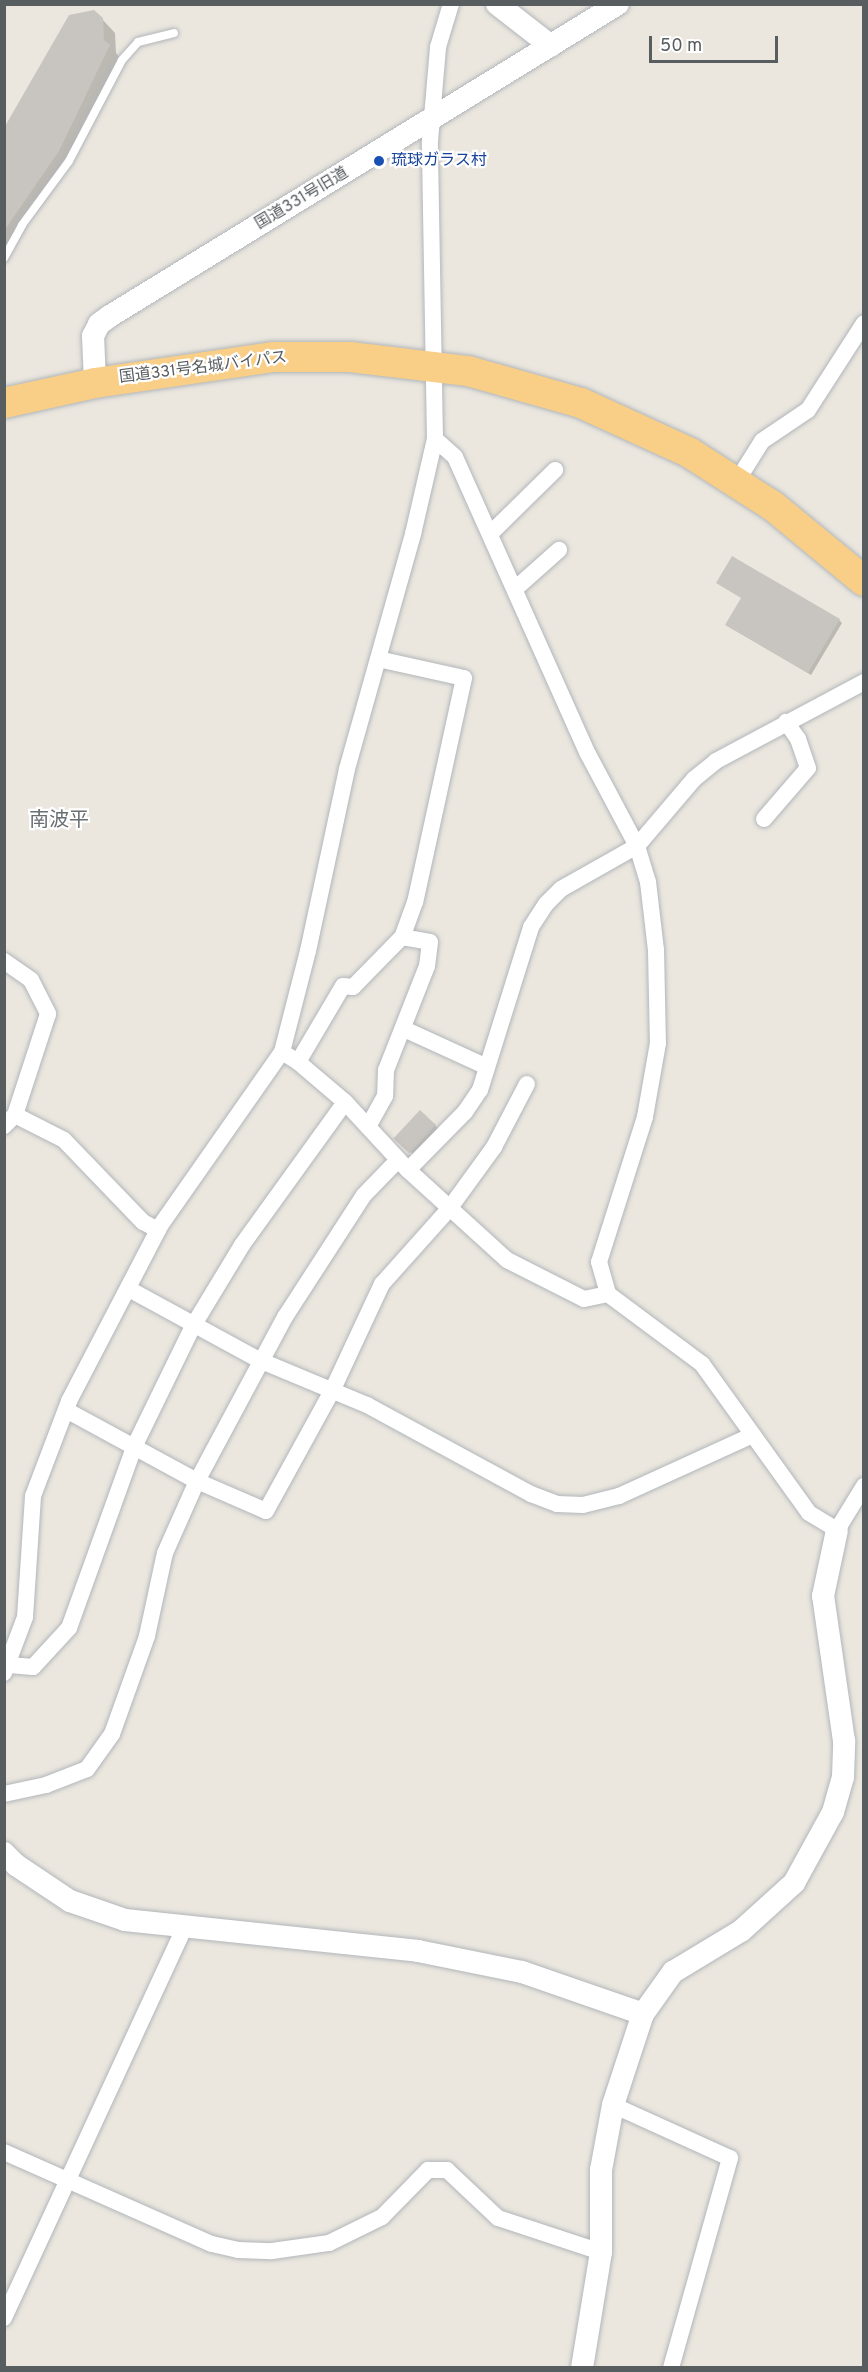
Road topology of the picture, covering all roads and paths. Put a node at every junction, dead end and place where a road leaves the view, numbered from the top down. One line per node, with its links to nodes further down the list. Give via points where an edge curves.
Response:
1 (451, 4): 6 (street, via 438,47)
2 (497, 4): 5 (street)
3 (618, 4): 5 (street, 国道331号旧道)
4 (174, 33): 7 (lane, via 138,42 122,60 80,143 22,225)
5 (551, 46): 6 (street, 国道331号旧道)
6 (432, 120): 9 (street); 10 (street, 国道331号旧道, via 99,324 91,350)
7 (4, 258)
8 (864, 322): 14 (street, via 808,410 762,441)
9 (435, 364): 10 (highway, 国道331号名城バイパス, via 350,357 274,357); 12 (street); 14 (highway, 国道331号名城バイパス, via 518,383 581,404 652,433)
10 (95, 383): 11 (highway, 国道331号名城バイパス)
11 (4, 403)
12 (435, 439): 15 (street, via 455,457); 19 (street)
13 (555, 471): 15 (street)
14 (736, 481): 17 (highway, 国道331号名城バイパス, via 816,539)
15 (491, 533): 18 (street)
16 (559, 550): 18 (street)
17 (864, 581)
18 (515, 589): 23 (street, via 588,754)
19 (378, 659): 24 (street, via 464,678 415,902); 27 (street, via 347,768)
20 (864, 682): 21 (street)
21 (786, 722): 22 (street, via 798,739 808,768); 23 (street, via 716,760 694,778)
22 (764, 819)
23 (637, 846): 29 (street, via 561,889 546,904 531,927); 38 (street, via 648,882 656,950 658,1043 645,1117 599,1262)
24 (402, 937): 26 (street, via 427,939 431,951); 28 (street, via 353,987 343,986)
25 (4, 961): 32 (street, via 32,980 48,1014)
26 (404, 1029): 29 (street); 33 (street, via 386,1070 386,1096)
27 (282, 1052): 28 (street); 36 (street)
28 (298, 1062): 31 (street)
29 (485, 1066): 34 (street, via 480,1090 465,1112)
30 (527, 1084): 35 (street, via 494,1147)
31 (345, 1102): 33 (street); 39 (street, via 242,1245)
32 (10, 1121): 36 (street, via 64,1140 143,1222)
33 (368, 1127): 34 (street)
34 (403, 1165): 35 (street); 40 (street, via 364,1195)
35 (449, 1209): 38 (street, via 507,1260 584,1299); 41 (street, via 382,1284)
36 (158, 1230): 37 (street)
37 (129, 1289): 39 (street); 42 (street)
38 (608, 1294): 43 (street, via 702,1364)
39 (193, 1326): 40 (street); 44 (street)
40 (259, 1360): 41 (street); 45 (street)
41 (332, 1391): 43 (street, via 367,1405 531,1494 557,1504 583,1505 619,1496); 45 (street, via 266,1511)
42 (66, 1410): 44 (street); 48 (street, via 33,1496 25,1617)
43 (753, 1435): 47 (street, via 809,1513)
44 (134, 1447): 45 (street); 48 (street, via 69,1628 33,1667)
45 (197, 1481): 49 (street, via 165,1553 147,1636 112,1734 87,1769 46,1785)
46 (864, 1486): 47 (street)
47 (837, 1530): 52 (street, via 823,1596 844,1741 843,1777 833,1812 794,1882 741,1931 673,1972)
48 (7, 1669)
49 (4, 1794)
50 (4, 1853): 51 (street, via 70,1901 124,1920)
51 (185, 1926): 52 (street, via 418,1951 522,1971); 55 (street)
52 (643, 2014): 53 (street)
53 (613, 2105): 56 (street, via 601,2170); 59 (street, via 730,2158)
54 (4, 2152): 55 (street)
55 (68, 2181): 56 (street, via 212,2244 272,2251 329,2243 382,2217 428,2170 447,2170 498,2218); 57 (street)
56 (601, 2252): 58 (street)
57 (4, 2318)
58 (582, 2367)
59 (671, 2367)

